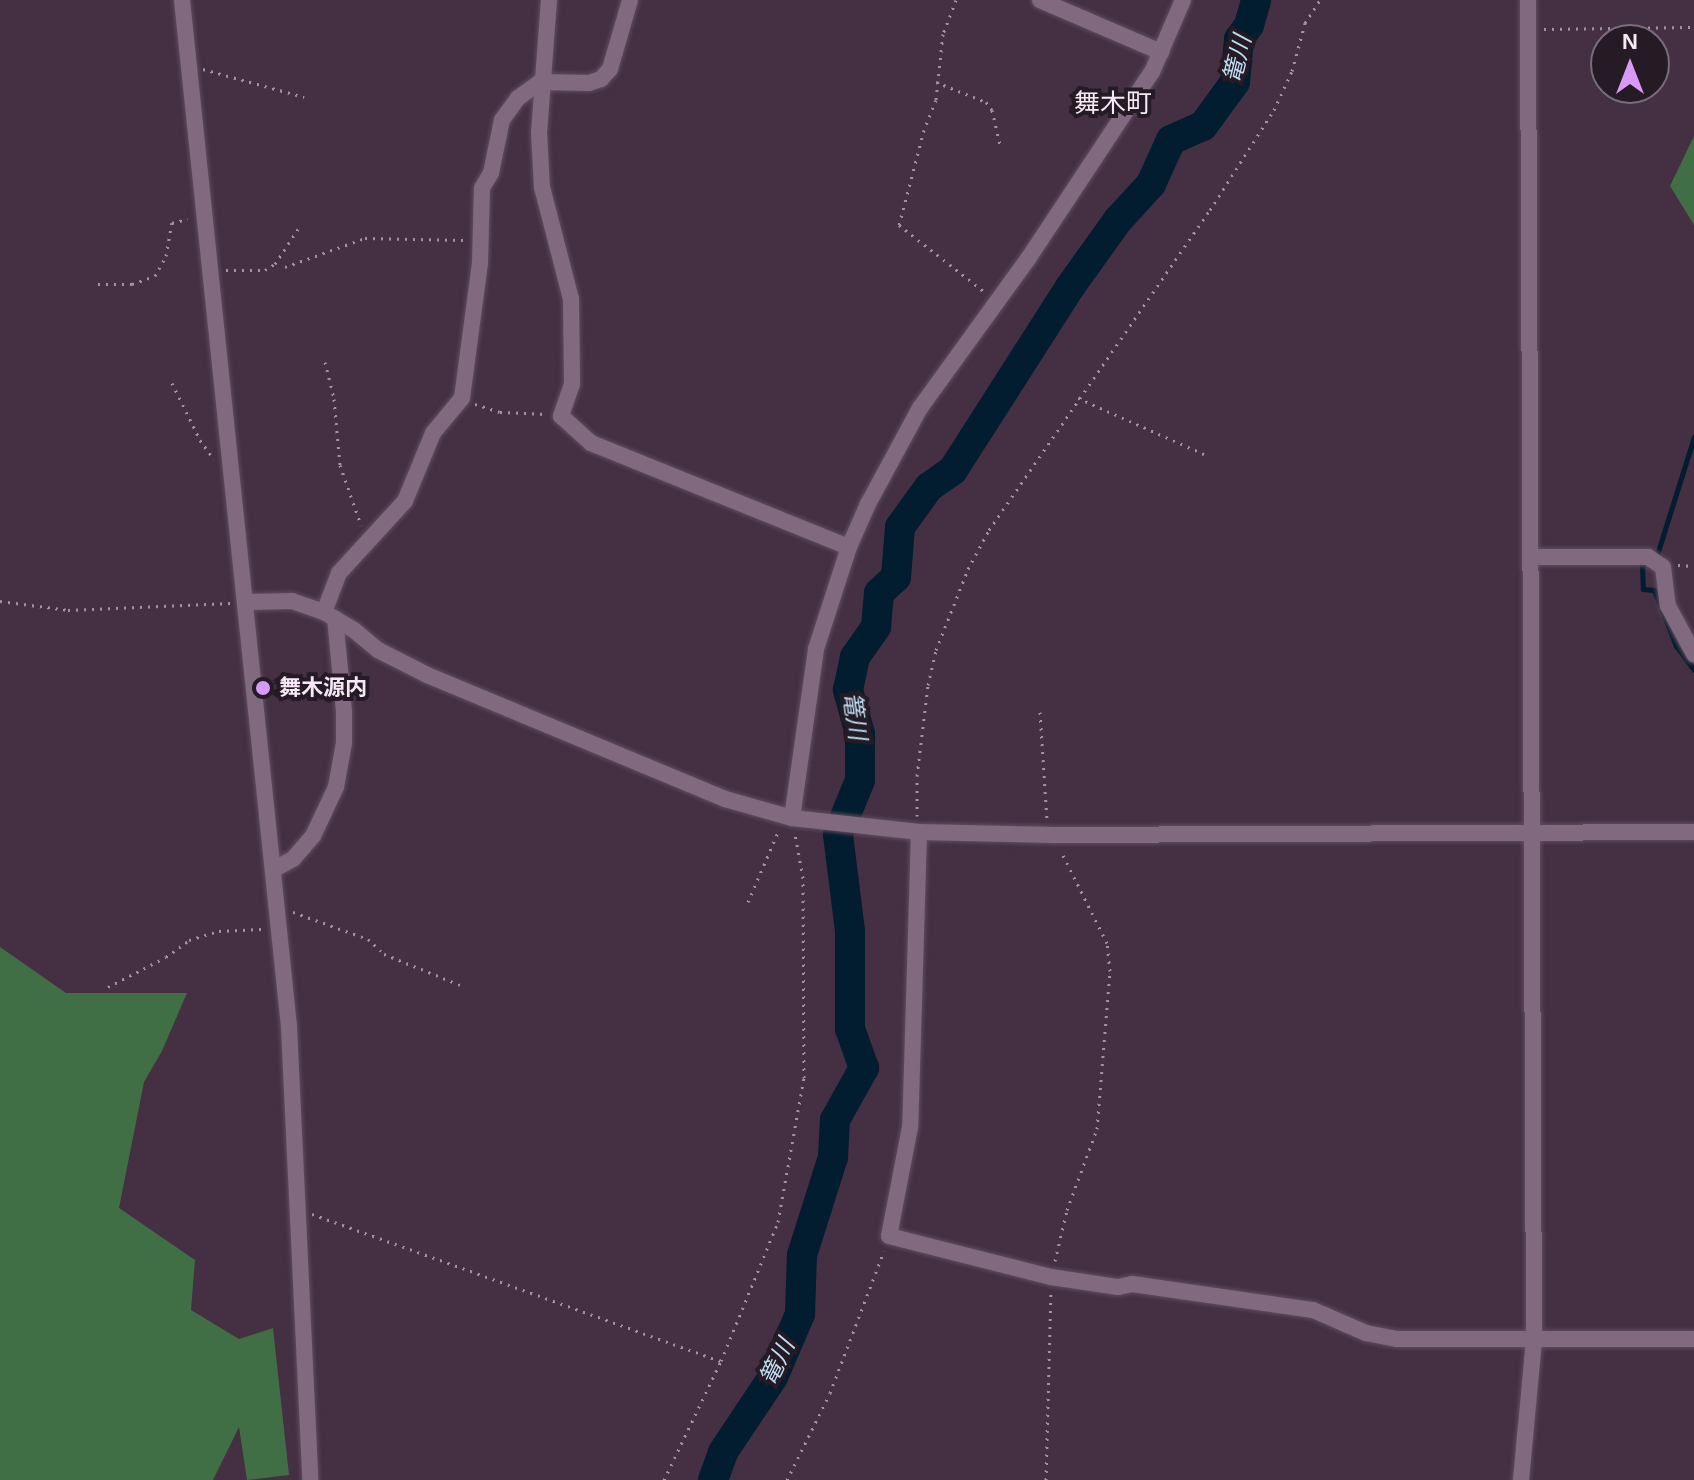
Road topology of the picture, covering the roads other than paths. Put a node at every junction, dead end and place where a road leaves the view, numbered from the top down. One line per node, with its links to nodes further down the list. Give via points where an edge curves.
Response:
1 (182, 0): 11 (street)
2 (549, 0): 8 (street)
3 (630, 0): 8 (street, via 610,69 601,79)
4 (1040, 0): 7 (street)
5 (1183, 0): 7 (street)
6 (1528, 0): 10 (street)
7 (1161, 52): 9 (street, via 897,445)
8 (540, 82): 9 (street, via 542,187 571,299 572,384 561,416 591,443); 12 (street, via 518,98 502,120 491,173 482,188 462,398 433,433 411,491 339,573)
9 (849, 547): 14 (street, via 816,649)
10 (1532, 557): 13 (street, via 1653,560 1663,567 1668,606); 17 (street)
11 (247, 602): 12 (street, via 292,601); 18 (street)
12 (330, 615): 14 (street, via 378,650 427,675 725,799); 18 (street, via 344,711 336,787 313,836 293,859)
13 (1694, 654)
14 (787, 817): 15 (street)
15 (914, 831): 17 (street); 19 (street, via 910,1127 889,1236 1051,1277 1313,1310 1366,1333 1397,1339)
16 (1694, 832): 17 (street)
17 (1531, 833): 19 (street)
18 (273, 870): 21 (street, via 300,1209)
19 (1534, 1339): 20 (street); 22 (street)
20 (1694, 1339)
21 (310, 1480)
22 (1521, 1480)

